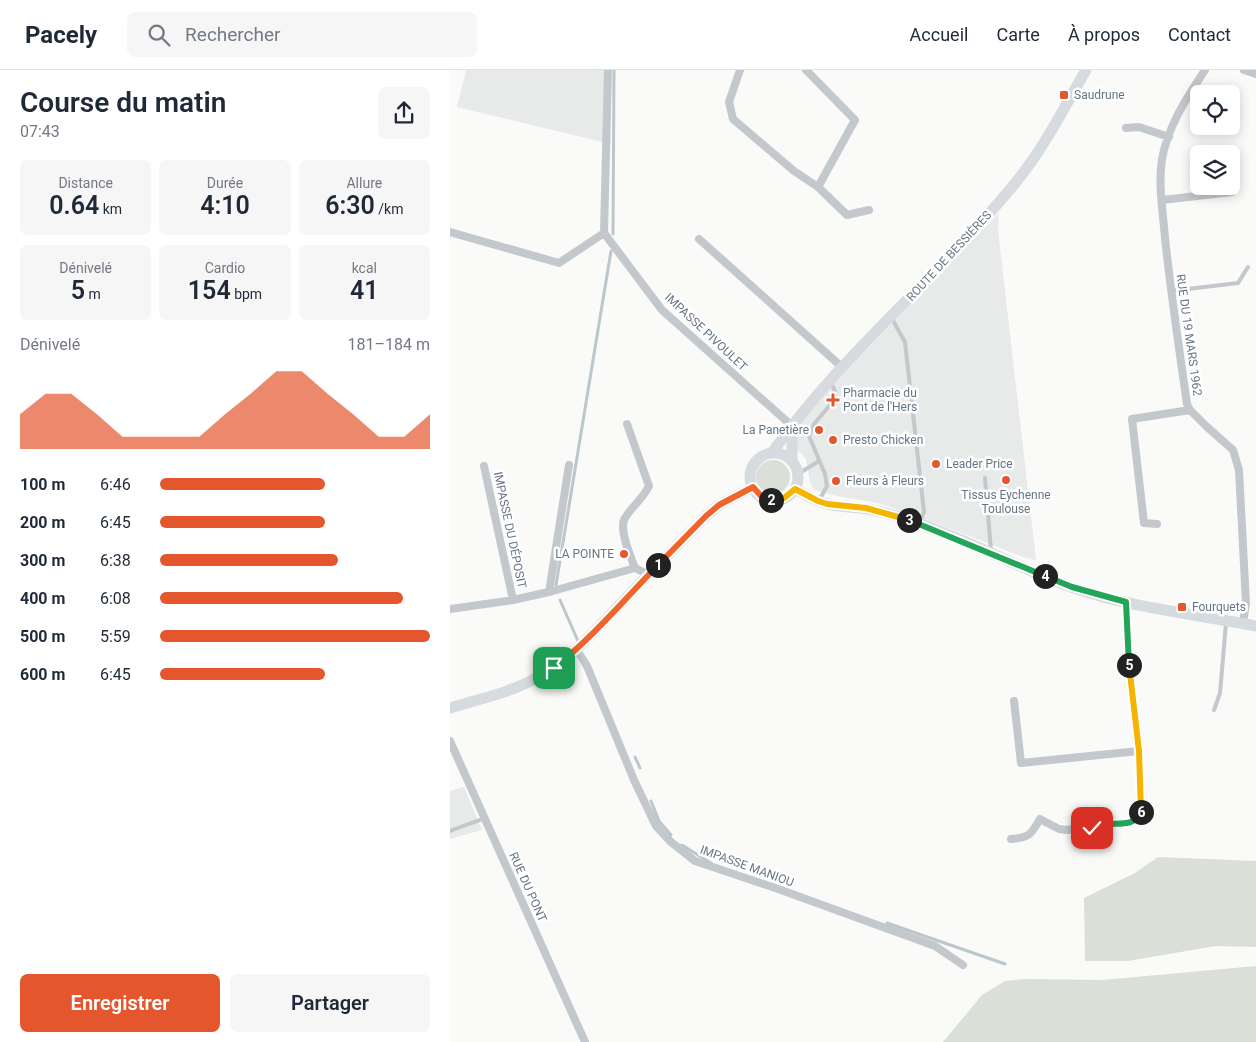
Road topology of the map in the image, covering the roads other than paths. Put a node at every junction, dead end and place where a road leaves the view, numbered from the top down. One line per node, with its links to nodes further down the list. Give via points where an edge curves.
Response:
1 (608, 70): 15 (street)
2 (740, 70): 10 (street, via 729,102 732,119 794,171)
3 (806, 70): 10 (street, via 855,120)
4 (1086, 70): 19 (main road, ROUTE DE BESSIÈRES, via 1038,153 1016,183)
5 (1205, 70): 9 (street, RUE DU 19 MARS 1962, via 1182,105)
6 (1244, 70): 7 (street)
7 (1256, 74)
8 (1126, 128): 9 (street, via 1139,127)
9 (1168, 137): 12 (street, RUE DU 19 MARS 1962, via 1160,180)
10 (818, 186): 13 (street, via 847,215)
11 (1206, 195): 12 (street)
12 (1162, 200): 18 (street, RUE DU 19 MARS 1962)
13 (869, 210)
14 (450, 232): 15 (street, via 559,263)
15 (604, 233): 24 (street, IMPASSE PIVOULET, via 662,310)
16 (698, 239): 20 (street)
17 (1248, 266): 18 (lane, via 1238,283)
18 (1171, 291): 22 (street, RUE DU 19 MARS 1962)
19 (891, 317): 20 (main road, ROUTE DE BESSIÈRES); 35 (lane, via 906,342 924,512)
20 (843, 368): 21 (main road, ROUTE DE BESSIÈRES)
21 (830, 381): 24 (main road, ROUTE DE BESSIÈRES); 27 (lane, via 835,399 814,424 809,436)
22 (1190, 410): 36 (street, via 1132,418 1144,523); 45 (street, RUE DU 19 MARS 1962, via 1234,450 1239,470 1246,603)
23 (627, 424): 38 (street, via 649,486 623,522 622,529)
24 (792, 426): 25 (main road, ROUTE DE BESSIÈRES); 26 (main road)
25 (772, 453): 26 (main road); 32 (main road, via 765,454 754,464 751,472)
26 (792, 460): 30 (main road)
27 (819, 461): 30 (lane); 34 (lane, via 827,486)
28 (569, 465): 40 (street)
29 (484, 466): 41 (street, IMPASSE DU DÉPOSIT)
30 (798, 474): 33 (main road)
31 (985, 478): 37 (lane)
32 (753, 487): 33 (main road, via 762,497 777,500); 39 (main road, via 712,510)
33 (795, 489): 34 (main road)
34 (818, 501): 35 (main road, via 888,513)
35 (920, 524): 37 (main road)
36 (1157, 524)
37 (991, 554): 42 (main road, via 1072,587)
38 (635, 568): 39 (street); 40 (street, IMPASSE DU DÉPOSIT)
39 (648, 575): 47 (main road)
40 (549, 592): 41 (street, IMPASSE DU DÉPOSIT)
41 (513, 600): 43 (street, IMPASSE DU DÉPOSIT)
42 (1126, 602): 44 (main road); 52 (street)
43 (450, 609)
44 (1227, 620): 45 (main road); 50 (lane, via 1220,693)
45 (1243, 623): 46 (main road)
46 (1256, 626)
47 (577, 650): 49 (main road, via 535,679 506,692); 56 (street, IMPASSE MANIOU, via 587,666 656,826 671,842 695,861 935,946)
48 (1014, 701): 52 (street, via 1021,763)
49 (450, 708)
50 (1214, 710)
51 (450, 742): 53 (street, RUE DU PONT)
52 (1139, 751): 55 (street, via 1142,810 1136,820 1126,824 1066,830 1040,819 1032,834)
53 (485, 818): 54 (lane); 57 (street, RUE DU PONT)
54 (450, 831)
55 (1012, 839)
56 (963, 965)
57 (586, 1042)

